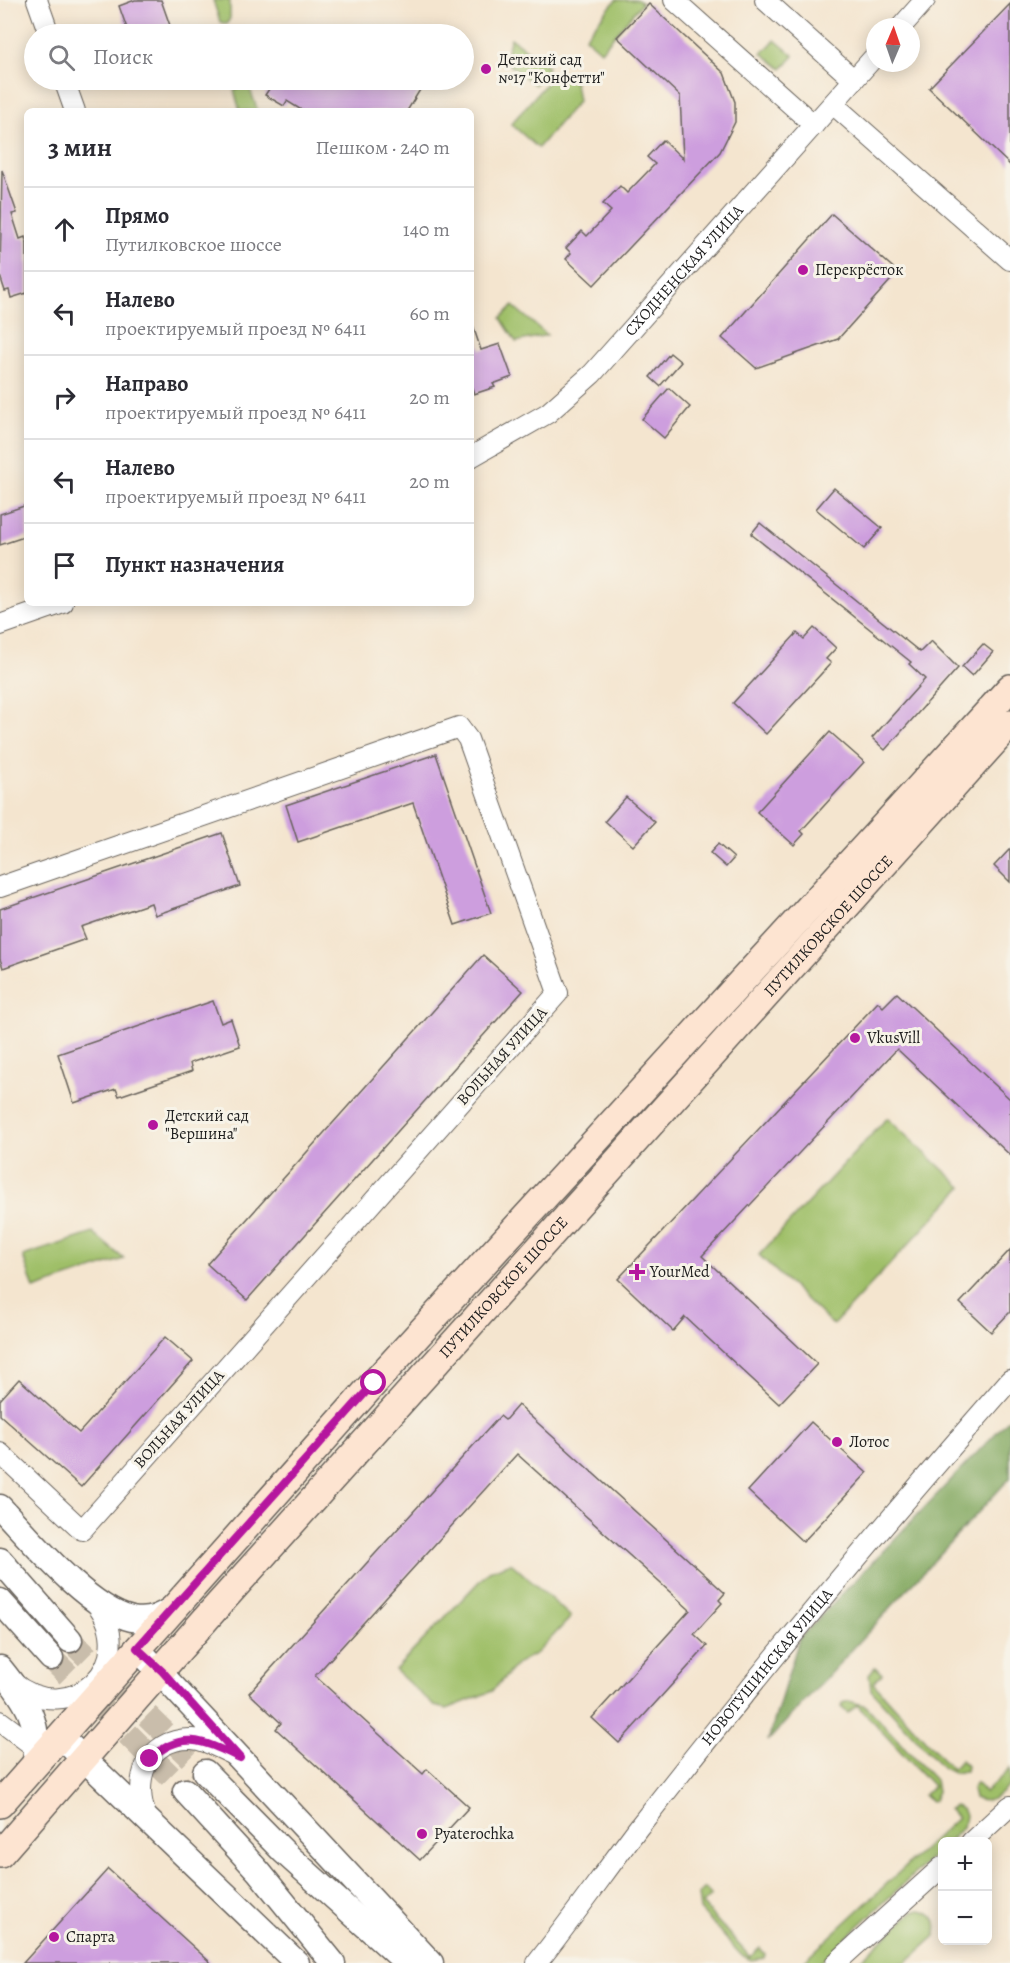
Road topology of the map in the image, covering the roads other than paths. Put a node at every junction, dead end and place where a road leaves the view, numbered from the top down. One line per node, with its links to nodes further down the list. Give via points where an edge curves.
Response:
1 (37, 0): 6 (street)
2 (674, 0): 12 (street)
3 (765, 0): 8 (street)
4 (925, 0): 5 (street)
5 (909, 18)
6 (45, 24)
7 (866, 66): 8 (street, СХОДНЕНСКАЯ УЛИЦА)
8 (854, 80): 10 (street, СХОДНЕНСКАЯ УЛИЦА)
9 (68, 90): 11 (street)
10 (833, 104): 12 (street, СХОДНЕНСКАЯ УЛИЦА); 13 (street)
11 (74, 108)
12 (814, 125): 14 (street, СХОДНЕНСКАЯ УЛИЦА, via 584,382 548,413)
13 (1010, 260)
14 (474, 455)
15 (54, 606): 16 (street)
16 (0, 625)
17 (1010, 688): 26 (main road, ПУТИЛКОВСКОЕ ШОССЕ)
18 (1010, 724): 30 (main road, ПУТИЛКОВСКОЕ ШОССЕ)
19 (0, 887): 21 (street, ВОЛЬНАЯ УЛИЦА, via 459,727 468,739 558,993 82,1530)
20 (1010, 1380): 48 (street, НОВОТУШИНСКАЯ УЛИЦА, via 782,1649)
21 (0, 1453)
22 (0, 1507): 24 (street)
23 (0, 1560): 27 (street)
24 (94, 1600): 26 (street, via 134,1620 159,1617); 31 (street, via 108,1622 111,1646 104,1669 89,1687 67,1698 43,1698 21,1689)
25 (0, 1601): 29 (street)
26 (171, 1609): 28 (main road, ПУТИЛКОВСКОЕ ШОССЕ)
27 (70, 1640)
28 (137, 1648): 30 (street); 33 (main road, ПУТИЛКОВСКОЕ ШОССЕ)
29 (51, 1658)
30 (162, 1671): 34 (main road, ПУТИЛКОВСКОЕ ШОССЕ); 35 (street)
31 (5, 1674): 33 (street, via 33,1717)
32 (0, 1721): 33 (street)
33 (44, 1751): 34 (street); 38 (main road, ПУТИЛКОВСКОЕ ШОССЕ)
34 (84, 1758): 40 (street); 42 (main road, ПУТИЛКОВСКОЕ ШОССЕ)
35 (240, 1758): 40 (street, via 192,1739 162,1748 142,1773 141,1805); 47 (street)
36 (205, 1772): 46 (street, via 284,1852)
37 (185, 1791): 45 (street, via 259,1872)
38 (0, 1804)
39 (1010, 1806): 41 (street)
40 (148, 1820): 44 (street)
41 (976, 1837)
42 (0, 1854)
43 (938, 1871): 49 (street)
44 (297, 1963)
45 (333, 1963)
46 (407, 1963)
47 (431, 1963)
48 (537, 1963)
49 (836, 1963)

